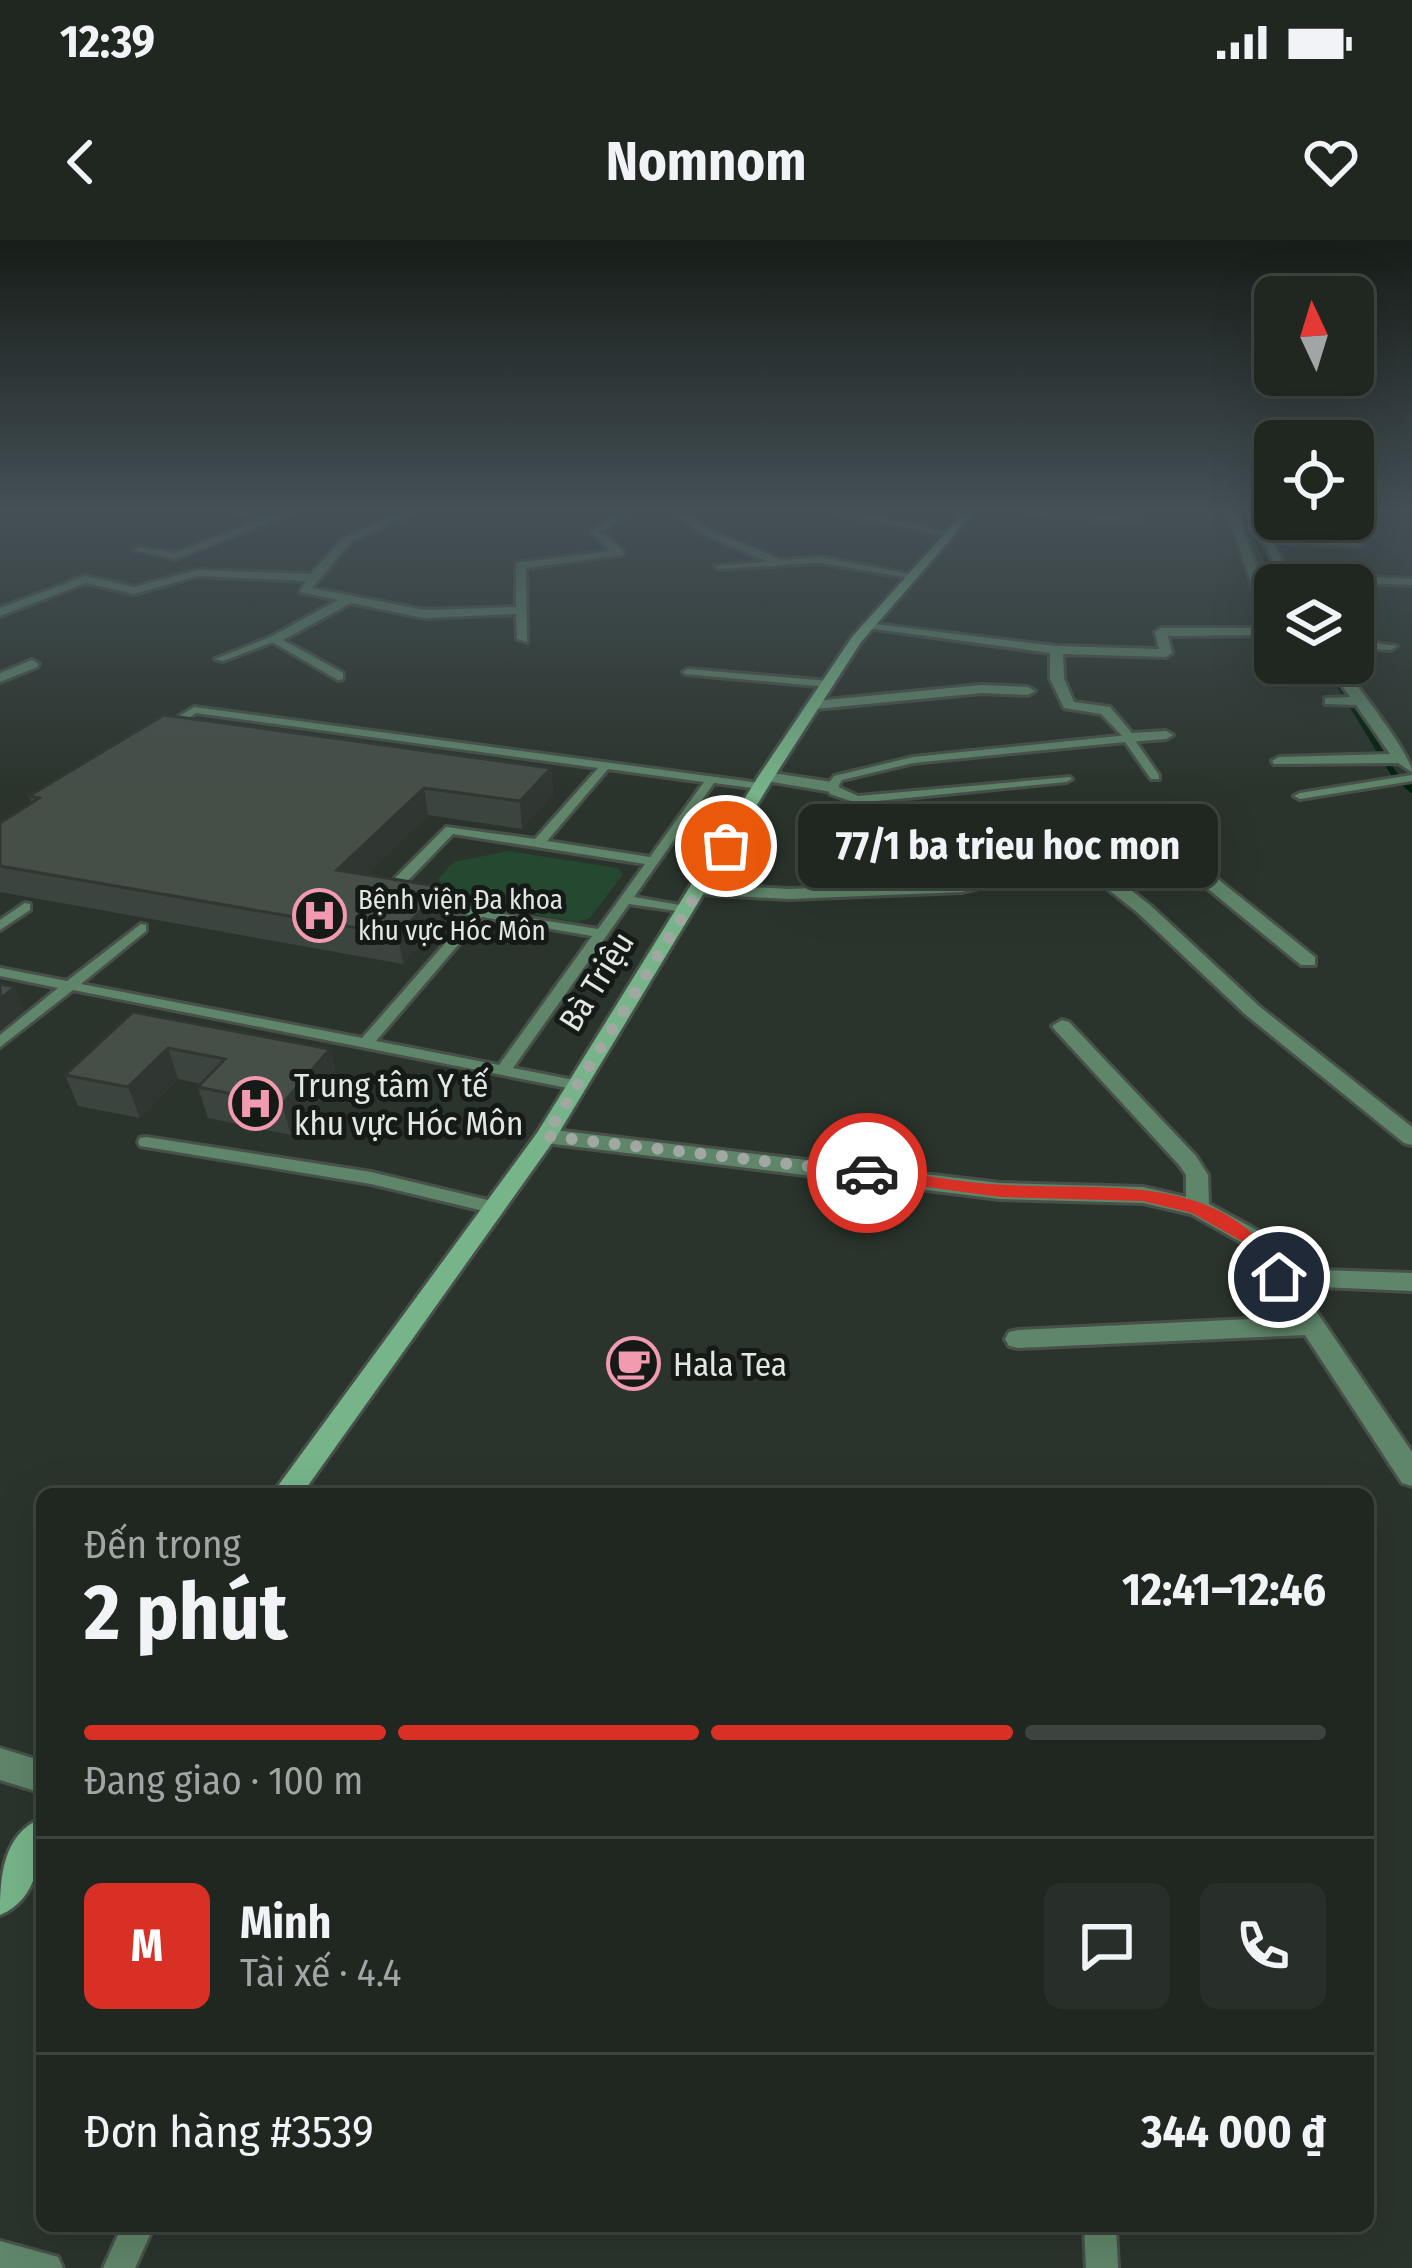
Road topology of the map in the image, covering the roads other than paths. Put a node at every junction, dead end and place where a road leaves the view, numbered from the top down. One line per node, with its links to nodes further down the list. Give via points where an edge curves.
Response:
1 (339, 605): 8 (street)
2 (377, 605): 6 (street, via 424,614)
3 (521, 605): 6 (street)
4 (884, 605): 7 (street, Bà Triệu)
5 (1263, 605): 12 (street, via 1274,632 1161,632 1166,653)
6 (521, 610): 9 (street)
7 (866, 627): 12 (street); 18 (street, Bà Triệu)
8 (273, 639): 13 (lane); 16 (street)
9 (523, 639)
10 (1374, 645): 11 (street)
11 (1391, 646)
12 (1056, 650): 29 (street, via 1066,703 1105,710)
13 (220, 659)
14 (32, 664): 17 (street)
15 (688, 672): 18 (lane)
16 (338, 676)
17 (0, 678)
18 (829, 684): 23 (street, Bà Triệu)
19 (1348, 684): 22 (street)
20 (1028, 691): 23 (street)
21 (1333, 701): 22 (street)
22 (1360, 701): 25 (street)
23 (815, 705): 40 (street, Bà Triệu)
24 (1351, 725): 25 (street)
25 (1378, 725): 34 (street)
26 (340, 730): 28 (lane, via 194,710); 30 (lane); 31 (lane)
27 (1166, 735): 29 (street)
28 (155, 736)
29 (1128, 738): 36 (lane); 41 (lane, via 898,762 838,778)
30 (326, 744)
31 (441, 744): 32 (lane); 35 (lane)
32 (408, 755)
33 (1279, 761): 34 (street)
34 (1402, 761)
35 (605, 766): 39 (lane); 44 (lane)
36 (1155, 777)
37 (1412, 778): 42 (lane)
38 (1066, 779): 41 (lane, via 857,800)
39 (711, 780): 40 (lane); 47 (lane)
40 (763, 782): 41 (street); 48 (street, Bà Triệu)
41 (832, 787)
42 (1300, 796)
43 (1161, 842): 45 (street); 46 (street); 56 (street)
44 (538, 844): 47 (lane); 52 (lane, via 450,830 384,897)
45 (1203, 844)
46 (1079, 858): 48 (street, via 962,887); 65 (street)
47 (652, 861): 49 (lane)
48 (698, 890): 51 (street, Bà Triệu)
49 (625, 899): 51 (lane); 55 (lane)
50 (26, 907): 53 (lane)
51 (686, 910): 63 (street, Bà Triệu)
52 (479, 913): 55 (lane); 61 (lane)
53 (0, 926)
54 (141, 928): 58 (lane)
55 (600, 933): 62 (lane)
56 (1308, 961)
57 (0, 972): 58 (lane)
58 (70, 986): 60 (lane); 61 (lane)
59 (1062, 1026): 68 (street, via 1188,1161)
60 (0, 1042)
61 (366, 1043): 62 (lane)
62 (503, 1070): 63 (lane)
63 (578, 1084): 64 (street, Bà Triệu)
64 (546, 1136): 67 (street, Bà Triệu); 68 (street, via 1000,1191 1143,1195)
65 (1412, 1138)
66 (146, 1142): 67 (lane, via 371,1178)
67 (492, 1207): 74 (street, Bà Triệu)
68 (1198, 1208): 69 (street, via 1254,1239)
69 (1279, 1277): 70 (street); 71 (street)
70 (1412, 1282)
71 (1311, 1325): 72 (street); 73 (street)
72 (1018, 1339)
73 (1412, 1475)
74 (290, 1488)
75 (0, 1764): 76 (street)
76 (36, 1775)
77 (36, 1851): 78 (street)
78 (0, 1897)
79 (135, 2232): 83 (lane)
80 (1100, 2232): 84 (lane)
81 (0, 2257): 82 (lane)
82 (47, 2268)
83 (119, 2268)
84 (1102, 2268)

